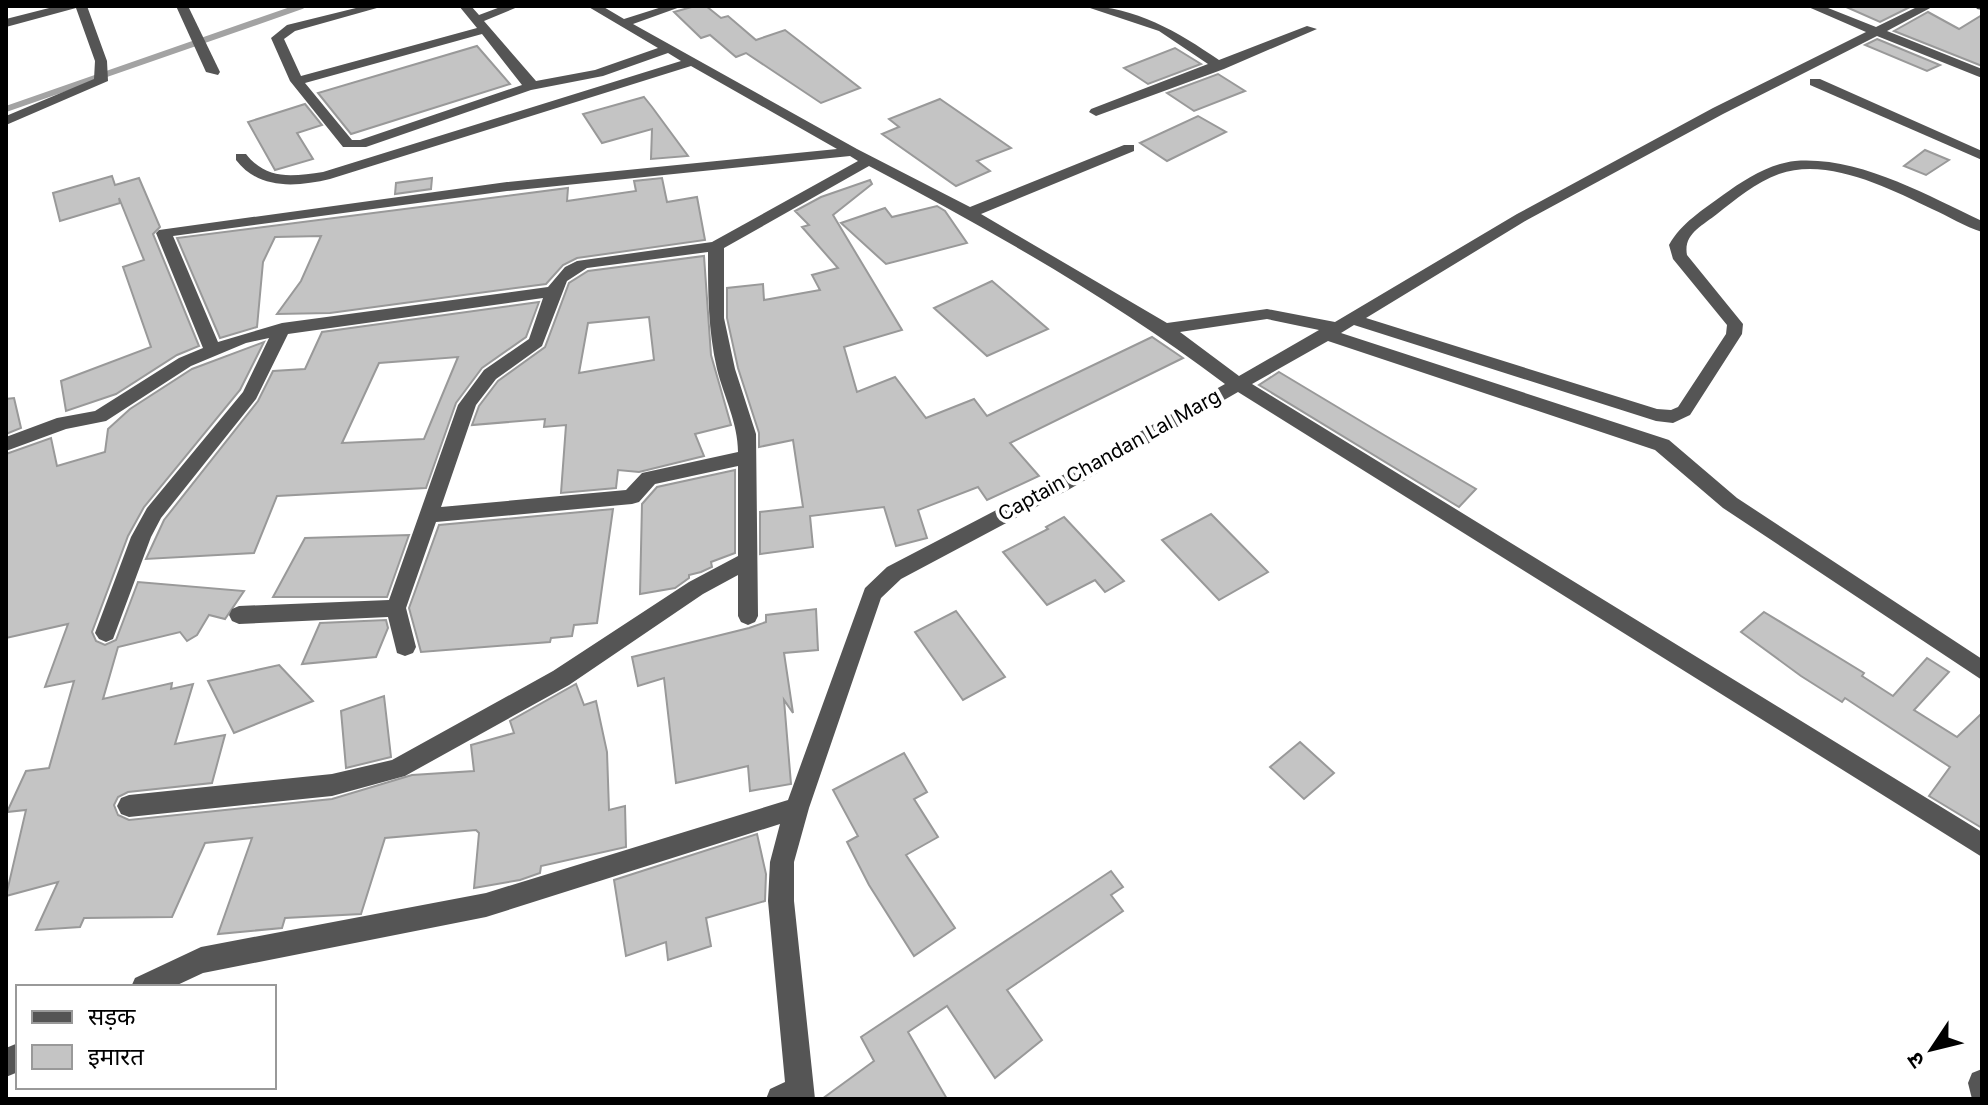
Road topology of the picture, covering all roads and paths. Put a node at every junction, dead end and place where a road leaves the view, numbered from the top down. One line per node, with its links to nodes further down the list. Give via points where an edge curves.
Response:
1 (71, 6): 13 (street)
2 (81, 6): 27 (street, via 101,61 100,77)
3 (182, 6): 21 (street)
4 (378, 6): 23 (street, via 279,34 277,44)
5 (465, 6): 15 (street)
6 (514, 6): 15 (street)
7 (593, 6): 14 (street, Captain Chandan Lal Marg)
8 (677, 6): 14 (street)
9 (1090, 6): 12 (street)
10 (1812, 6): 17 (street)
11 (1928, 6): 17 (street)
12 (1115, 9): 20 (street, via 1163,28)
13 (6, 23)
14 (623, 23): 18 (street, Captain Chandan Lal Marg)
15 (482, 24): 23 (street); 25 (street, via 530,82)
16 (1311, 29): 20 (street)
17 (1876, 31): 22 (street); 37 (street, via 1522,217)
18 (668, 49): 19 (street, Captain Chandan Lal Marg); 25 (street, via 598,73)
19 (692, 62): 29 (street, Captain Chandan Lal Marg); 31 (street, via 325,176 263,179)
20 (1219, 66): 26 (street)
21 (213, 72)
22 (1982, 74)
23 (297, 81): 25 (street, via 344,142 353,145)
24 (1815, 82): 30 (street)
25 (528, 87)
26 (1096, 112)
27 (6, 121)
28 (1129, 148): 33 (street)
29 (852, 152): 32 (street, Captain Chandan Lal Marg); 40 (street, via 662,168 164,233)
30 (1982, 156)
31 (241, 157)
32 (870, 160): 33 (street, Captain Chandan Lal Marg); 35 (street)
33 (969, 213): 39 (street, Captain Chandan Lal Marg)
34 (1982, 227): 37 (street, via 1844,171 1814,164 1772,172 1684,232 1677,245 1679,256 1735,324 1734,334 1684,411 1673,417)
35 (716, 246): 36 (street, via 583,264 567,272); 43 (street, via 716,318 747,434)
36 (553, 291): 38 (street); 44 (street, via 538,339 482,382 467,405)
37 (1338, 327): 39 (street, via 1267,314); 41 (street); 51 (street, via 1662,445 1730,503)
38 (282, 329): 40 (street); 49 (street, via 250,395 154,513)
39 (1164, 329): 41 (street, Captain Chandan Lal Marg)
40 (213, 351): 42 (street, via 185,362 100,416)
41 (1236, 383): 53 (street, Captain Chandan Lal Marg, via 1061,485 894,573 872,594); 54 (street)
42 (6, 444)
43 (747, 457): 44 (street, via 649,478 632,497); 45 (street)
44 (430, 515): 46 (street)
45 (749, 559): 48 (street); 52 (street, via 561,678 397,769 332,785)
46 (396, 608): 47 (street); 50 (street)
47 (239, 615)
48 (748, 616)
49 (106, 633)
50 (405, 647)
51 (1982, 671)
52 (129, 806)
53 (797, 808): 55 (street, via 486,905 201,960); 58 (street, Captain Chandan Lal Marg, via 782,862 781,901)
54 (1982, 845)
55 (148, 985)
56 (1982, 1083): 57 (street)
57 (1982, 1090)
58 (794, 1096)

